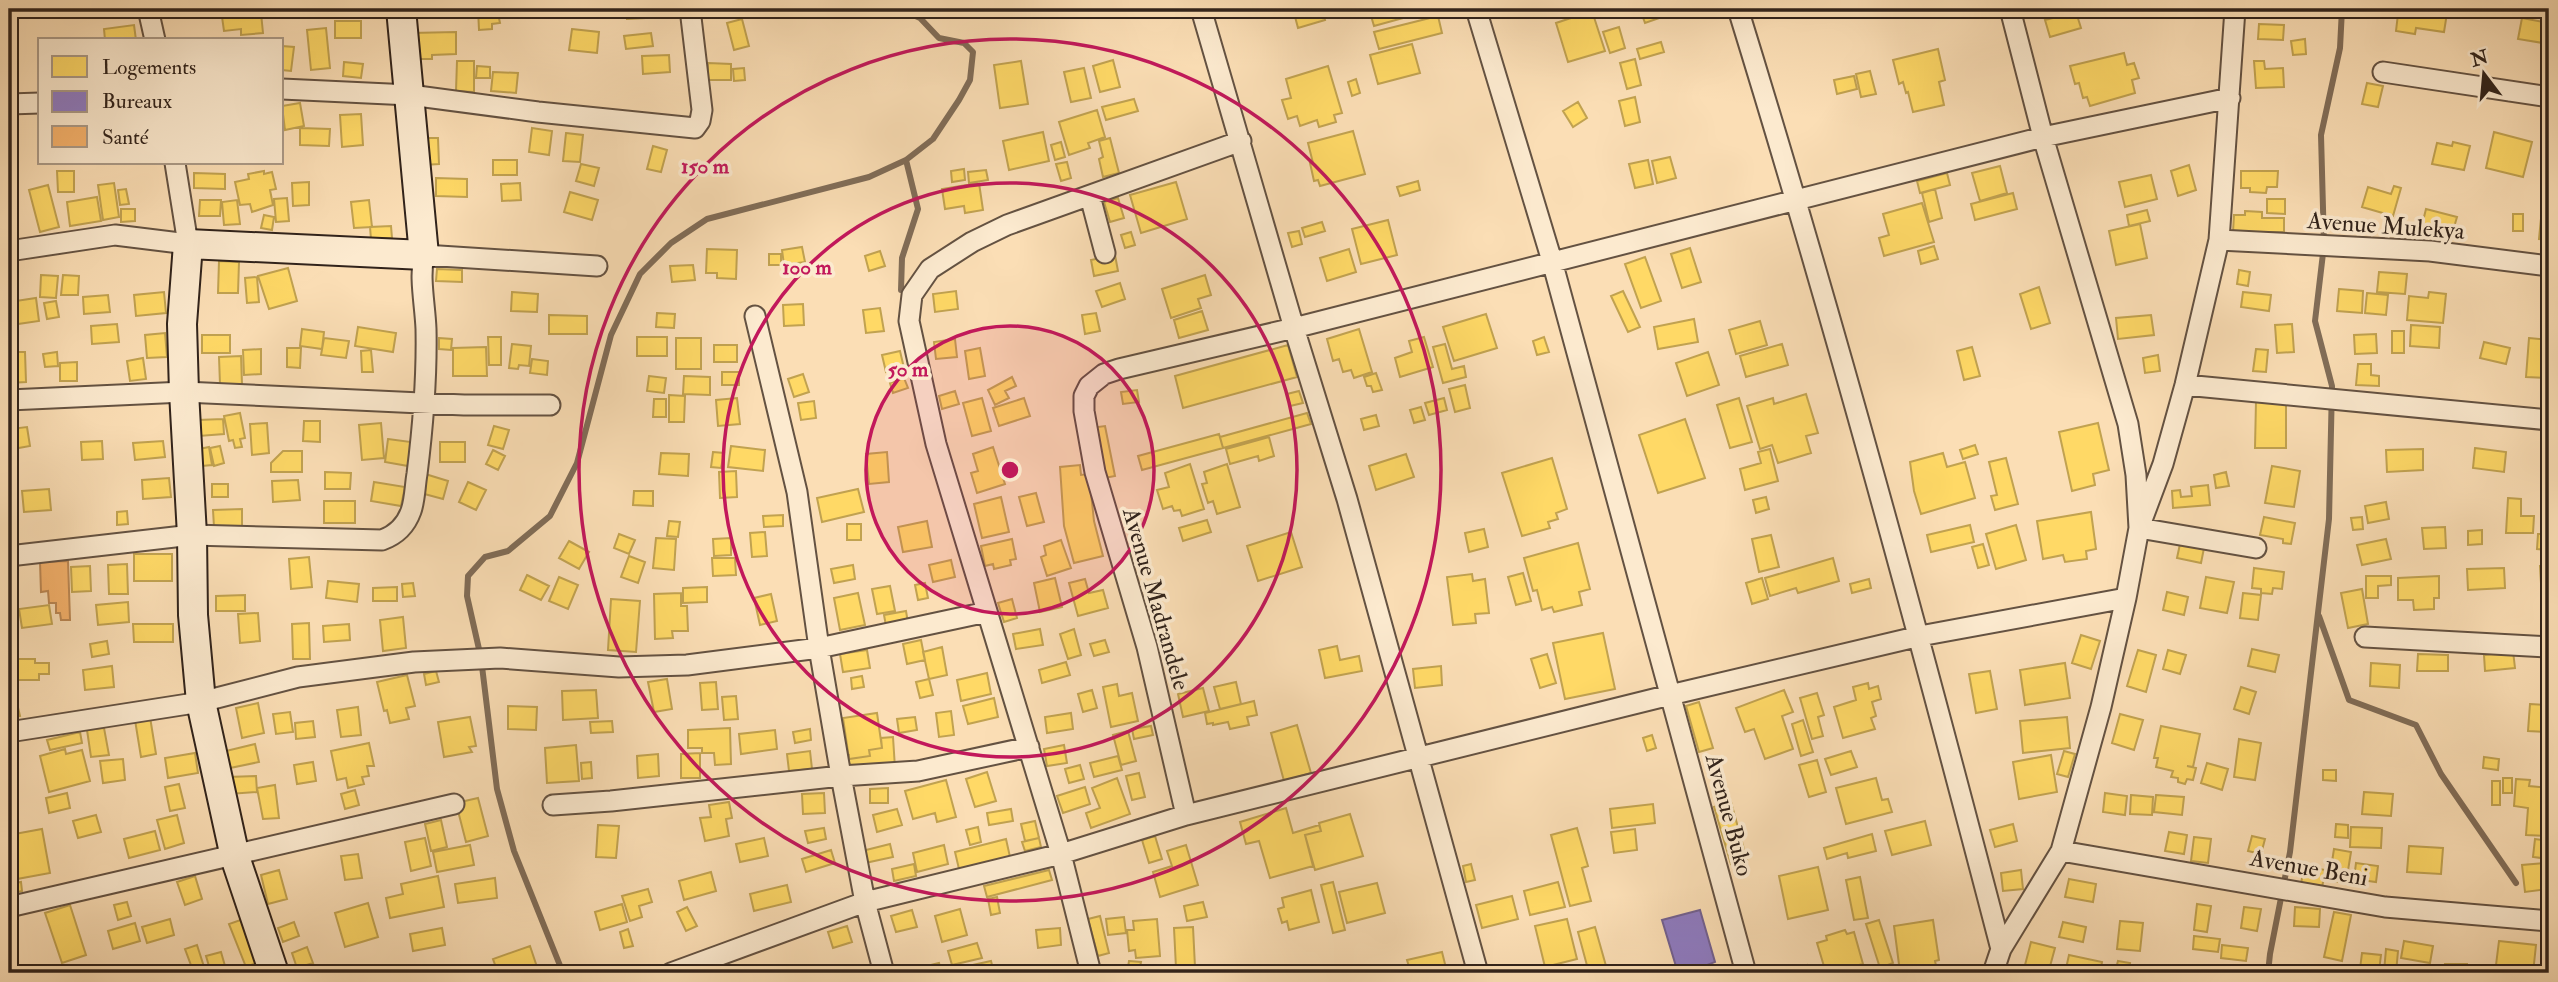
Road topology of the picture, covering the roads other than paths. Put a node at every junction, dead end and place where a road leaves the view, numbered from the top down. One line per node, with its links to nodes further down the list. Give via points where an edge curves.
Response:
1 (148, 9): 9 (street)
2 (401, 9): 12 (street)
3 (690, 9): 12 (street, via 702,110 695,128)
4 (1201, 9): 18 (street)
5 (1476, 9): 27 (street, Avenue Buko)
6 (1738, 9): 21 (street)
7 (2010, 9): 17 (street)
8 (2235, 9): 14 (street)
9 (155, 38)
10 (2383, 72): 13 (street)
11 (284, 89): 12 (street)
12 (410, 95): 26 (street)
13 (2549, 97)
14 (2230, 98): 17 (street); 22 (street)
15 (38, 103): 16 (street)
16 (9, 104)
17 (2043, 137): 21 (street); 38 (street, via 2128,424)
18 (1241, 141): 20 (street); 31 (street)
19 (175, 164): 23 (street)
20 (1090, 196): 25 (street); 43 (street, via 972,242 930,269 912,295 909,321 936,444)
21 (1797, 200): 27 (street); 44 (street)
22 (2219, 240): 29 (street, Avenue Mulekya, via 2430,251); 32 (street)
23 (188, 244): 24 (street, via 115,235); 26 (street); 33 (street, via 182,324)
24 (9, 251)
25 (1105, 253)
26 (425, 255): 28 (street); 35 (street, via 420,273 425,291)
27 (1552, 261): 31 (street); 48 (street, Avenue Buko)
28 (597, 266)
29 (2549, 266)
30 (755, 316): 46 (street, via 797,492)
31 (1294, 328): 52 (street); 56 (street, Avenue Madrandele, via 1119,369 1088,386 1084,396 1095,472 1147,647)
32 (2185, 385): 37 (street); 38 (street)
33 (184, 392): 34 (street); 35 (street); 39 (street)
34 (9, 400)
35 (423, 402): 36 (street); 39 (street, via 412,510 391,536 382,540)
36 (550, 405)
37 (2549, 420)
38 (2139, 528): 40 (street); 42 (street)
39 (192, 536): 41 (street); 49 (street)
40 (2256, 548)
41 (9, 556)
42 (2126, 598): 44 (street); 57 (street)
43 (987, 612): 46 (street); 51 (street)
44 (1920, 636): 48 (street); 63 (street)
45 (2365, 637): 47 (street)
46 (819, 648): 49 (street, via 687,665 619,667 500,658 414,662 298,677); 53 (street)
47 (2549, 648)
48 (1670, 695): 52 (street); 69 (street, Avenue Buko)
49 (201, 702): 50 (street); 59 (street)
50 (9, 732)
51 (1029, 747): 53 (street, via 918,771); 58 (street)
52 (1420, 758): 56 (street); 68 (street)
53 (841, 776): 55 (street); 60 (street)
54 (454, 804): 59 (street)
55 (553, 805)
56 (1186, 815): 58 (street)
57 (2061, 851): 62 (street, Avenue Beni, via 2385,907); 63 (street)
58 (1061, 854): 60 (street); 67 (street)
59 (234, 857): 61 (street); 64 (street)
60 (865, 902): 65 (street); 66 (street)
61 (9, 907)
62 (2549, 921)
63 (2001, 949): 70 (street)
64 (274, 973)
65 (671, 973)
66 (884, 973)
67 (1091, 973)
68 (1478, 973)
69 (1746, 973)
70 (1993, 973)

